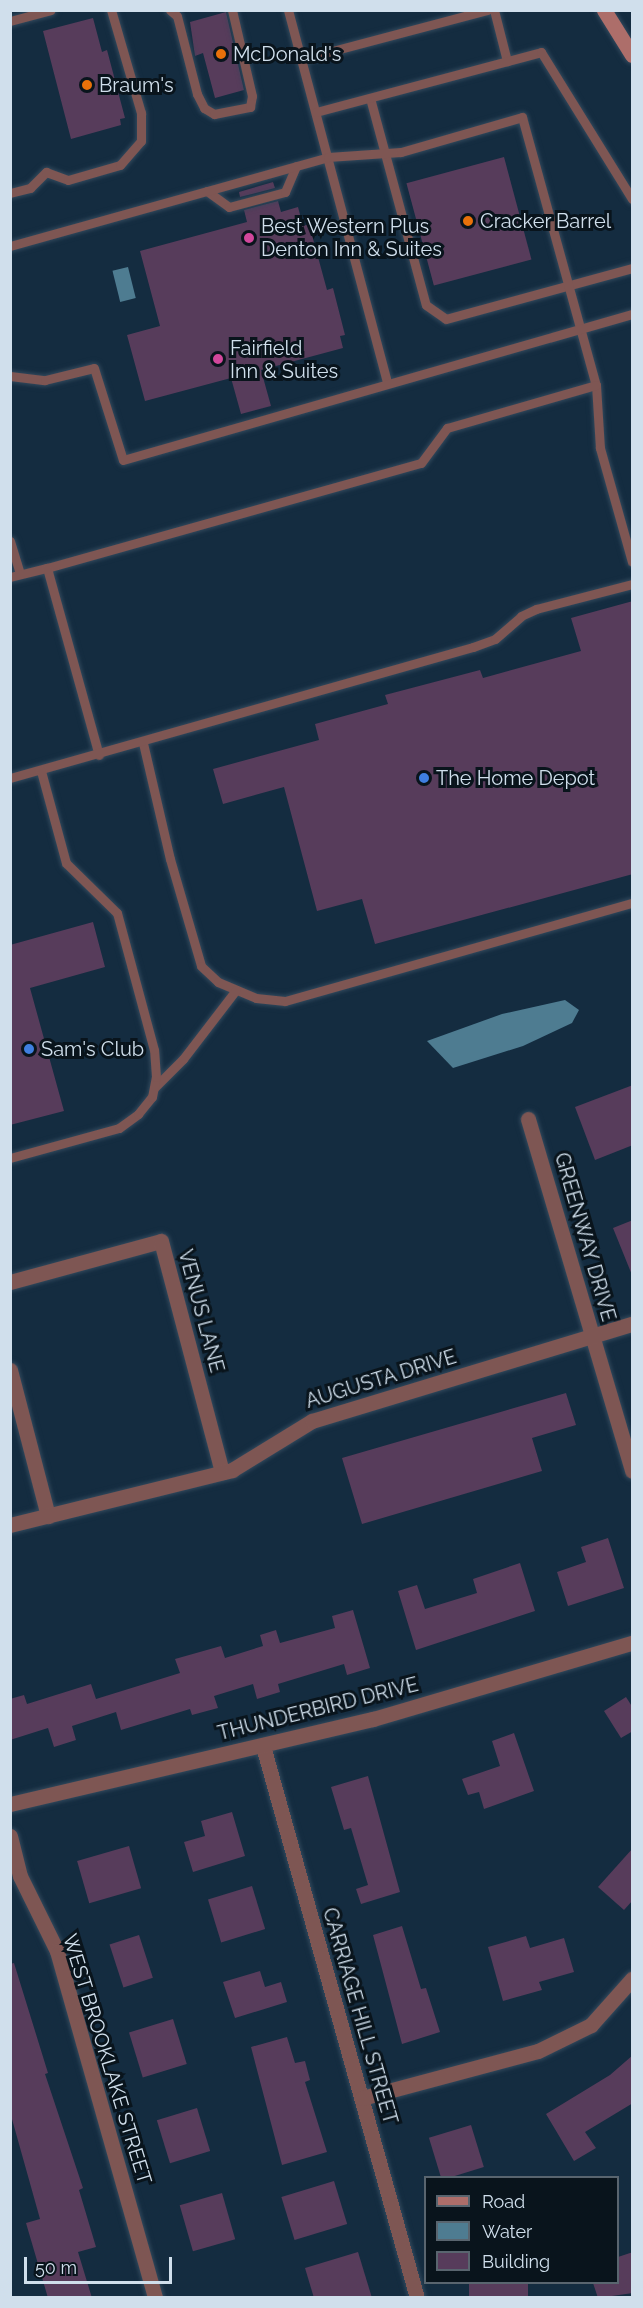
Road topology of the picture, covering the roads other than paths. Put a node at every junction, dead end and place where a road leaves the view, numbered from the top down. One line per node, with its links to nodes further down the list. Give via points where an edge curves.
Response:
1 (51, 10): 9 (lane)
2 (111, 10): 19 (lane, via 141,113 141,141 120,165 68,180 46,172 30,188)
3 (170, 10): 4 (lane, via 177,16 197,94 204,108 214,114 250,107 252,96)
4 (232, 10)
5 (288, 10): 11 (lane)
6 (488, 10): 11 (lane)
7 (494, 10): 12 (lane)
8 (604, 10): 10 (main road)
9 (10, 21)
10 (633, 55)
11 (302, 59): 14 (lane)
12 (507, 61): 13 (lane); 20 (lane, via 541,52)
13 (370, 98): 14 (lane); 15 (lane)
14 (316, 112): 16 (lane)
15 (385, 153): 16 (lane); 23 (lane, via 426,305 446,319); 23 (lane, via 401,152 522,117)
16 (328, 157): 17 (lane); 27 (lane)
17 (296, 166): 18 (lane); 18 (lane, via 285,192 229,207)
18 (207, 191): 21 (lane)
19 (10, 193)
20 (633, 199)
21 (10, 246)
22 (633, 268): 23 (lane)
23 (568, 288): 25 (lane)
24 (633, 314): 25 (lane)
25 (581, 329): 27 (lane); 28 (lane)
26 (10, 376): 27 (lane, via 45,380 94,368 123,460)
27 (387, 383)
28 (596, 385): 30 (lane, via 600,448); 31 (lane, via 447,428 421,463)
29 (10, 542): 32 (lane)
30 (633, 562)
31 (47, 568): 32 (lane); 35 (lane)
32 (15, 575)
33 (633, 584): 34 (lane, via 536,609 521,616 495,639 473,647)
34 (143, 743): 35 (lane); 39 (lane, via 170,859 201,966 218,982)
35 (99, 755): 36 (lane)
36 (41, 771): 37 (lane); 40 (lane, via 66,863 117,913 154,1050)
37 (10, 778)
38 (633, 903): 39 (lane, via 285,1000 256,998)
39 (236, 990): 40 (lane, via 183,1059)
40 (154, 1088): 42 (lane, via 138,1114 119,1128)
41 (528, 1119): 45 (street, GREENWAY DRIVE)
42 (10, 1158)
43 (10, 1282): 48 (street, VENUS LANE, via 161,1241)
44 (633, 1324): 45 (street, AUGUSTA DRIVE)
45 (592, 1337): 47 (street, GREENWAY DRIVE); 48 (street, AUGUSTA DRIVE, via 312,1421 250,1460)
46 (10, 1370): 49 (street)
47 (633, 1471)
48 (222, 1472): 49 (street, AUGUSTA DRIVE)
49 (48, 1516): 50 (street, AUGUSTA DRIVE)
50 (10, 1525)
51 (633, 1643): 52 (street, THUNDERBIRD DRIVE, via 373,1719)
52 (263, 1746): 53 (street, THUNDERBIRD DRIVE); 56 (street, CARRIAGE HILL STREET)
53 (10, 1804)
54 (10, 1836): 57 (street, WEST BROOKLAKE STREET, via 20,1876 57,1951)
55 (633, 1979): 56 (street, via 591,2025 538,2051)
56 (362, 2098): 58 (street, CARRIAGE HILL STREET)
57 (155, 2298)
58 (417, 2298)

